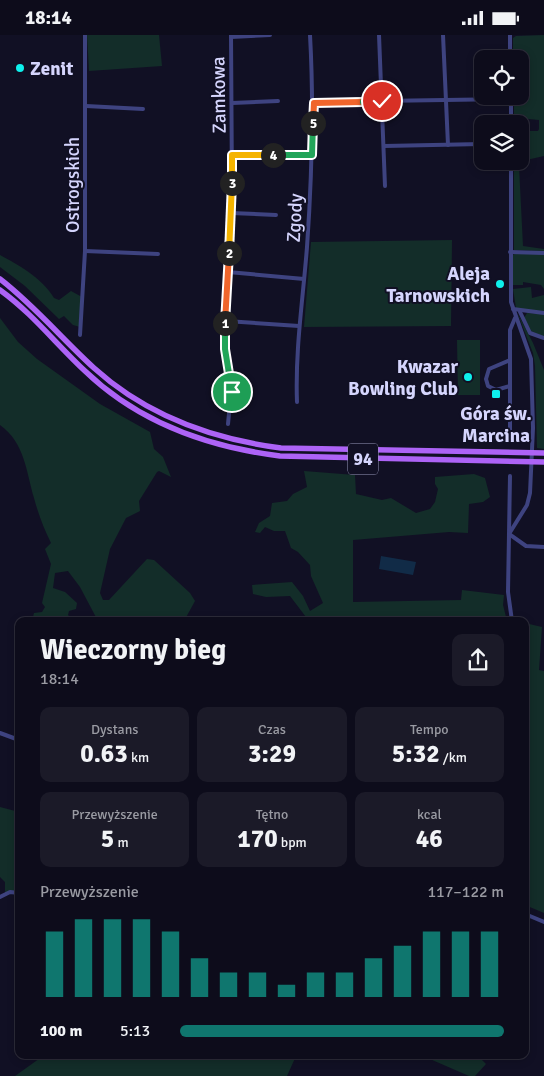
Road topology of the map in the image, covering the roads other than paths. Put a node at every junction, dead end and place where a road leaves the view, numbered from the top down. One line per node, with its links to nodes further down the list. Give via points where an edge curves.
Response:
1 (85, 35): 15 (street, Ostrogskich)
2 (270, 35): 7 (street)
3 (310, 35): 14 (street, Zgody)
4 (379, 35): 12 (street)
5 (443, 35): 10 (street)
6 (510, 35): 8 (street)
7 (231, 36): 13 (street, Zamkowa)
8 (510, 50)
9 (474, 99): 10 (street)
10 (446, 100): 12 (street); 18 (street)
11 (278, 101): 13 (street)
12 (382, 101): 14 (street); 19 (street)
13 (232, 103): 20 (street, Zamkowa)
14 (314, 103): 21 (street, Zgody)
15 (86, 106): 16 (street); 26 (street, Ostrogskich)
16 (142, 109)
17 (474, 144): 18 (street)
18 (448, 145): 19 (street)
19 (384, 146): 23 (street)
20 (232, 155): 21 (street); 24 (street, Zamkowa)
21 (312, 155): 32 (street, Zgody)
22 (511, 170): 27 (street)
23 (385, 186)
24 (232, 213): 25 (street); 30 (street, Zamkowa)
25 (276, 215)
26 (86, 251): 28 (street); 40 (street, Ostrogskich)
27 (510, 252): 29 (street); 34 (street)
28 (158, 253)
29 (544, 253)
30 (228, 272): 32 (street); 38 (street, Zamkowa)
31 (0, 279): 47 (main road, 94, via 116,386 156,412 206,433 282,448)
32 (304, 279): 39 (street, Zgody)
33 (0, 290): 48 (main road, 94, via 107,390 154,420 205,441 280,456)
34 (513, 309): 35 (street); 37 (street)
35 (520, 312): 36 (street); 41 (street, via 530,333)
36 (544, 313)
37 (515, 318): 42 (street, via 510,330); 50 (street, via 531,359 532,480 527,505)
38 (226, 321): 39 (street); 45 (street, Zamkowa, via 225,349 232,392)
39 (299, 327): 44 (street, Zgody)
40 (80, 335)
41 (544, 338)
42 (510, 360): 43 (street); 43 (street, via 489,369 486,379 488,386 496,390)
43 (510, 387): 46 (street)
44 (297, 402)
45 (228, 424)
46 (510, 439)
47 (544, 453)
48 (544, 462)
49 (510, 476): 50 (street)
50 (509, 534): 51 (street, via 526,546); 52 (street)
51 (544, 547)
52 (511, 617)
53 (0, 733): 54 (street)
54 (15, 739)
55 (15, 893): 56 (street)
56 (0, 897)
57 (529, 916): 58 (street)
58 (544, 922)

